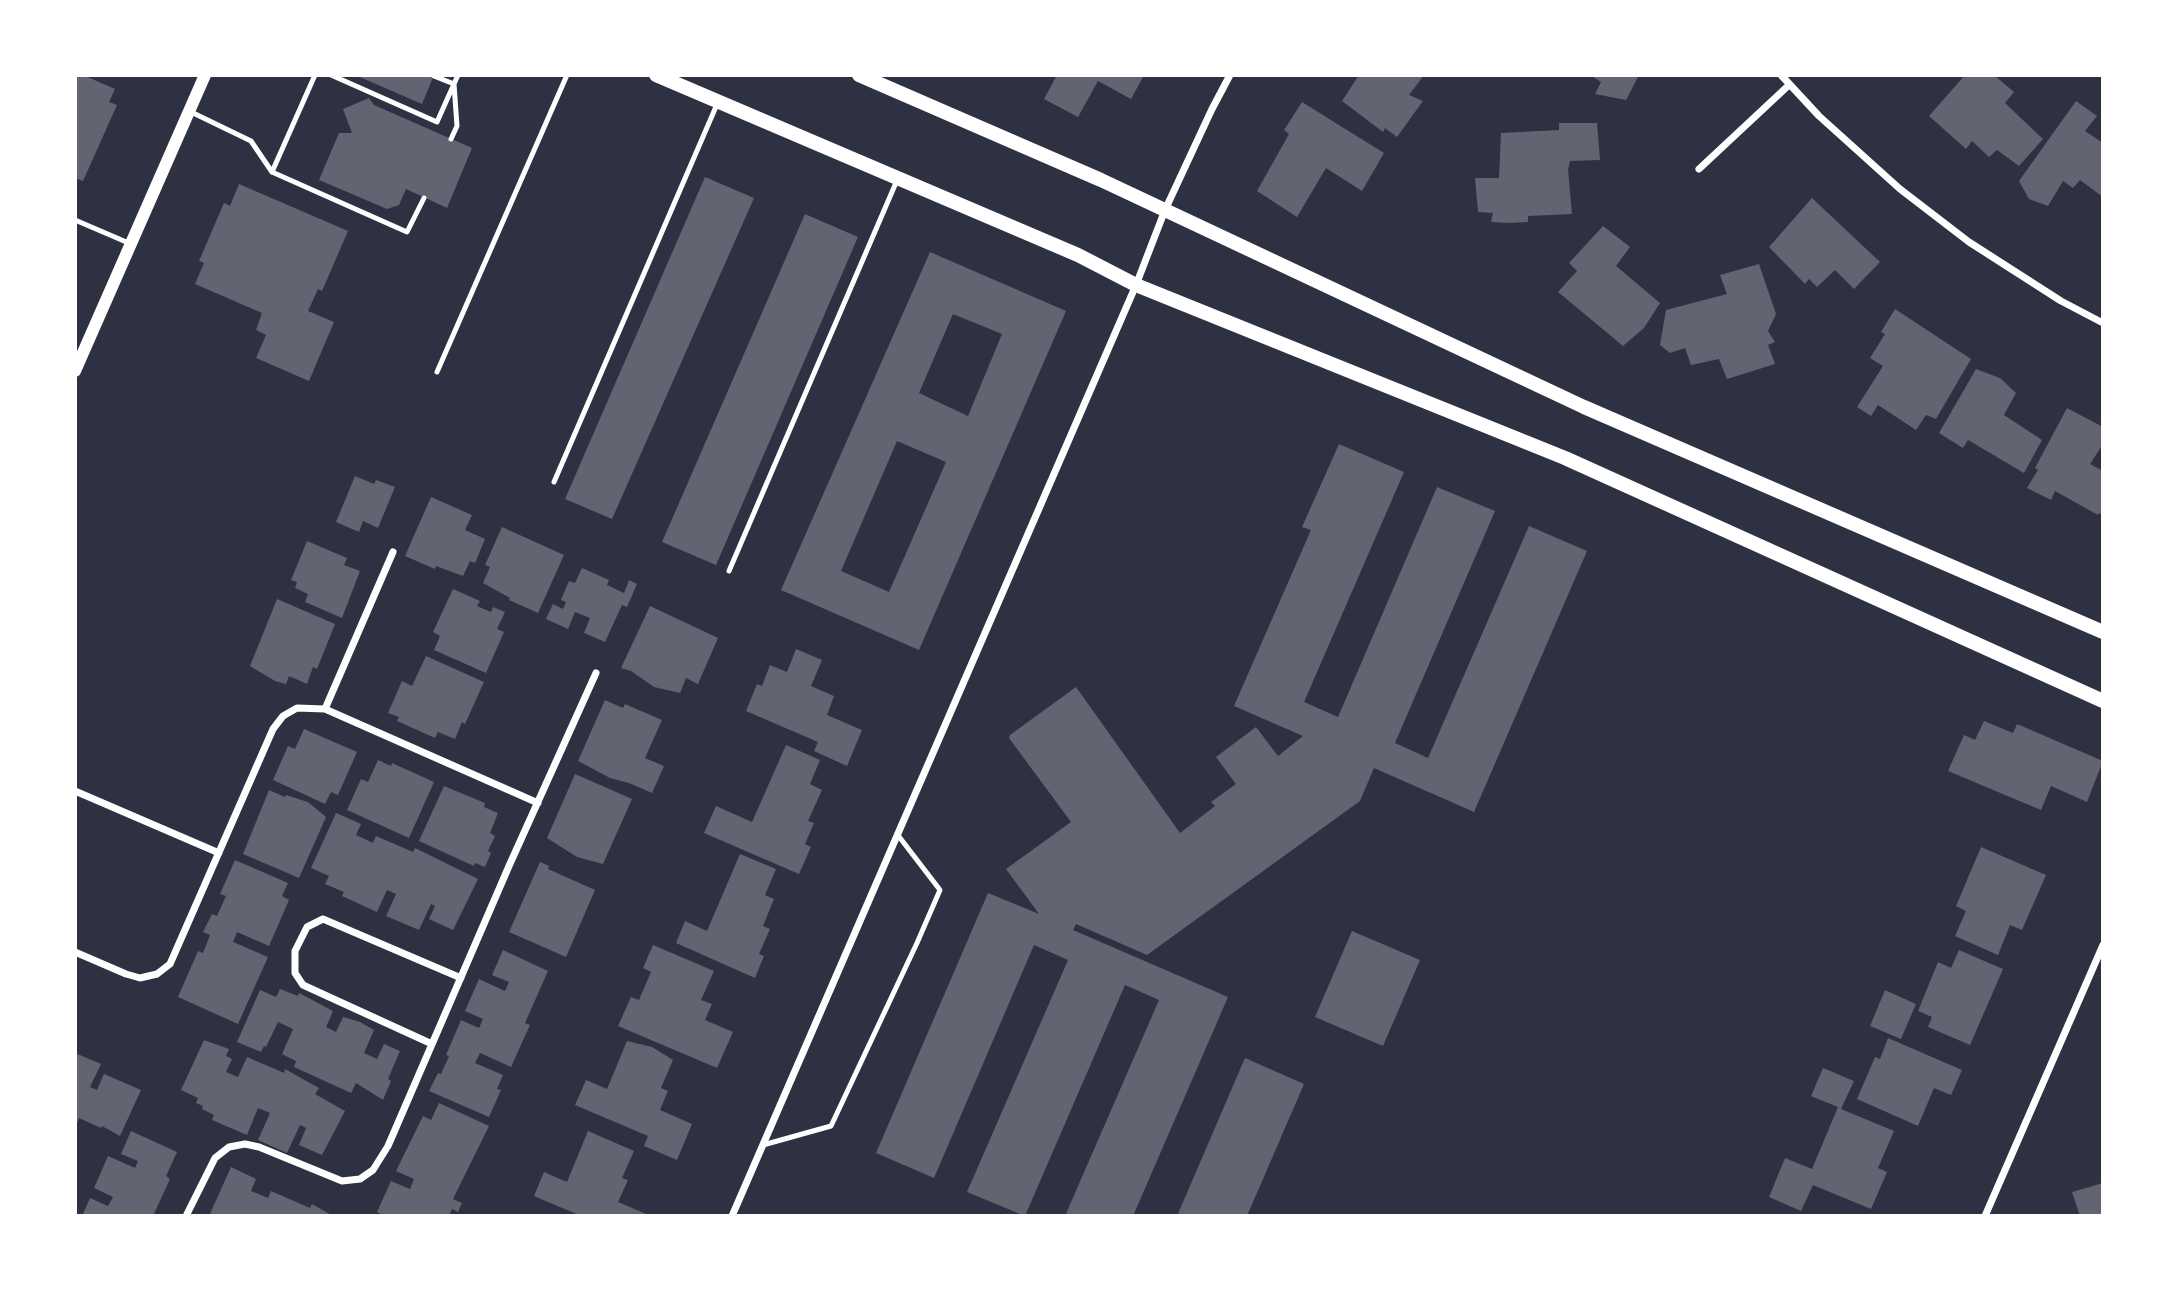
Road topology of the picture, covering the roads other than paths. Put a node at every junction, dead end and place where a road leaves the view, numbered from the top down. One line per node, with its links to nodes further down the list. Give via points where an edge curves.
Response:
1 (205, 75): 14 (street)
2 (315, 75): 17 (lane)
3 (331, 75): 11 (lane, via 437,122)
4 (458, 75): 11 (lane)
5 (566, 75): 26 (lane)
6 (656, 75): 13 (main road)
7 (859, 75): 20 (main road)
8 (1230, 75): 20 (street)
9 (1780, 75): 12 (street)
10 (434, 76): 11 (lane)
11 (454, 84): 15 (lane, via 457,126)
12 (1789, 85): 16 (street); 24 (street, via 1900,188 1959,234)
13 (718, 102): 18 (main road); 27 (lane)
14 (189, 111): 17 (lane, via 251,141); 22 (street)
15 (451, 139)
16 (1699, 169)
17 (272, 172): 19 (lane, via 407,232)
18 (898, 178): 23 (main road); 29 (lane)
19 (424, 198)
20 (1165, 210): 23 (street); 30 (main road, via 1584,407)
21 (75, 220): 22 (lane)
22 (131, 244): 25 (street)
23 (1136, 285): 32 (main road, via 1565,458); 36 (street)
24 (2103, 323)
25 (76, 368)
26 (437, 372)
27 (554, 482)
28 (393, 552): 33 (street)
29 (729, 571)
30 (2103, 632)
31 (596, 673): 35 (street)
32 (2103, 701)
33 (325, 709): 35 (street); 37 (street, via 297,708 273,729)
34 (75, 791): 37 (street)
35 (538, 803): 40 (street)
36 (897, 834): 42 (street); 42 (lane, via 940,890 831,1126)
37 (219, 853): 39 (street, via 170,964 157,974 140,978)
38 (2103, 945): 45 (street)
39 (75, 952)
40 (461, 978): 41 (street); 41 (street, via 323,919 307,927 295,951 295,973 303,985)
41 (432, 1044): 43 (street, via 373,1170 360,1179 342,1181 259,1147 229,1147 215,1158)
42 (763, 1145): 44 (street)
43 (186, 1216)
44 (732, 1216)
45 (1985, 1216)

